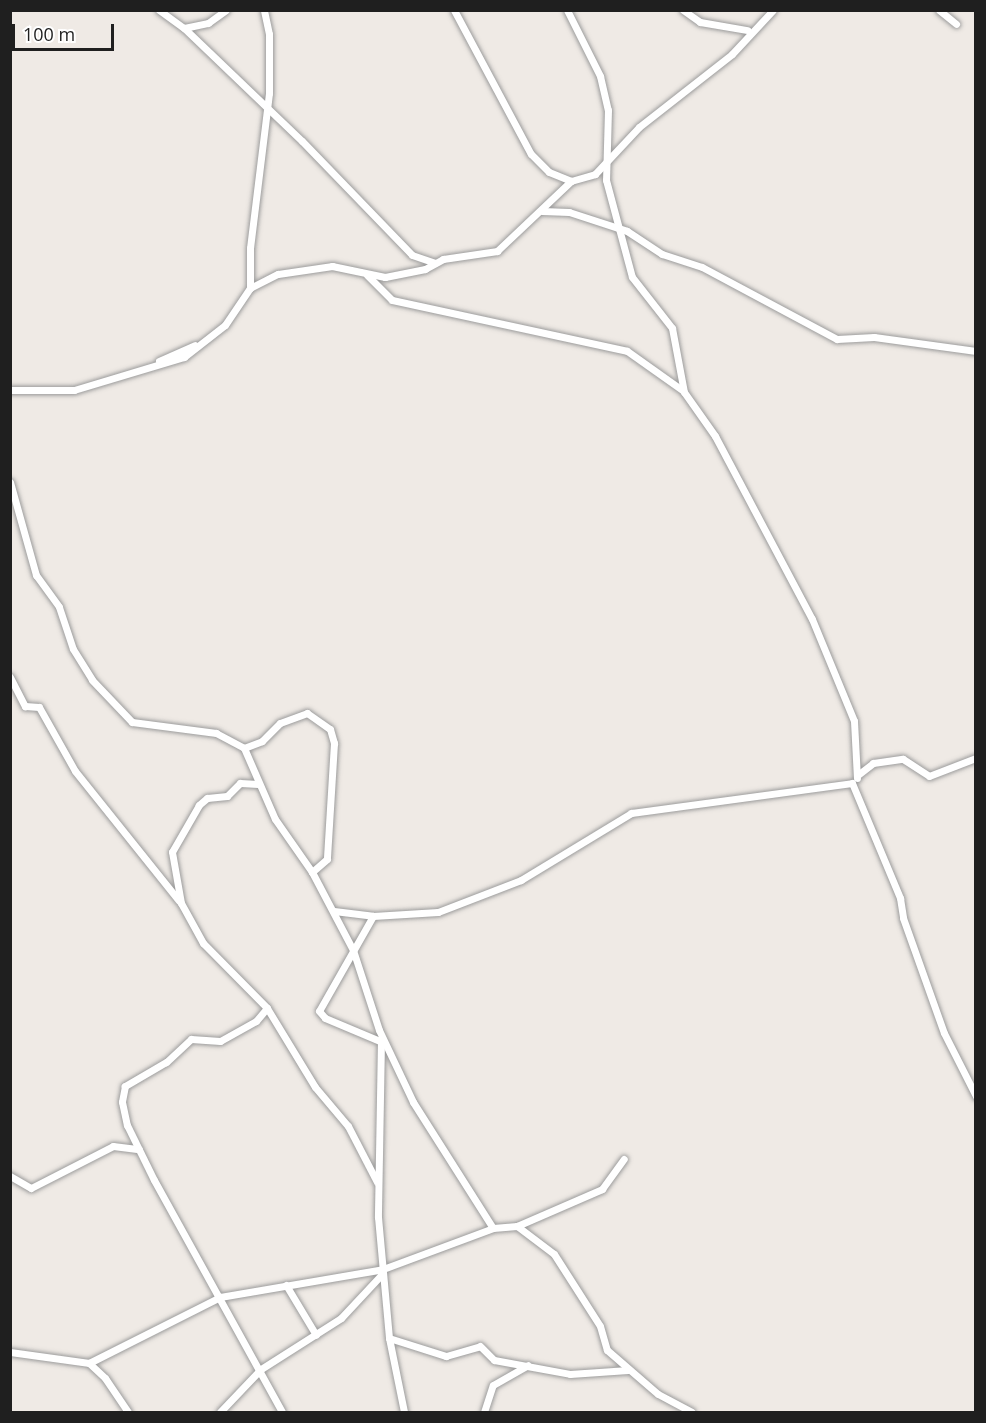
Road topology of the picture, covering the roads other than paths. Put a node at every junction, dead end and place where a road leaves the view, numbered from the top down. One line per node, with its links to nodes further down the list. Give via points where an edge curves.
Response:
1 (159, 10): 10 (street)
2 (226, 10): 10 (street, via 208,23)
3 (264, 10): 12 (street, via 269,34)
4 (454, 10): 14 (street, via 531,154 549,172)
5 (567, 10): 13 (street, via 600,76 608,110)
6 (683, 10): 11 (street, via 700,22)
7 (773, 10): 13 (street, via 741,46)
8 (939, 10): 9 (street)
9 (956, 24)
10 (184, 28): 12 (street)
11 (747, 30)
12 (268, 111): 18 (street); 21 (street, via 249,248)
13 (604, 160): 14 (street, via 586,180); 16 (street)
14 (571, 181): 15 (street)
15 (542, 211): 16 (street, via 569,212); 17 (street, via 497,251)
16 (616, 227): 22 (street, via 662,254 702,267 787,310 828,336 890,339); 24 (street, via 632,278 672,328)
17 (442, 259): 18 (street, via 433,264); 19 (street)
18 (418, 260): 19 (street)
19 (425, 269): 20 (street, via 385,277)
20 (365, 273): 21 (street, via 343,266 313,268 279,274); 24 (street, via 392,300 627,351)
21 (250, 288): 23 (street, via 225,325 184,357 74,390)
22 (975, 351)
23 (10, 390)
24 (684, 392): 29 (street, via 715,436 812,619 854,721)
25 (10, 482): 27 (street, via 36,575 60,607 73,650 92,680 132,722 216,733)
26 (10, 676): 32 (street, via 25,706 39,707 75,771)
27 (244, 748): 30 (street); 31 (street, via 261,741 280,723 307,713 330,729 334,743 327,859)
28 (975, 758): 29 (street, via 928,776 903,759 878,761 867,765)
29 (855, 780): 34 (street, via 640,811 607,824 520,880 495,891 438,912); 39 (street, via 900,898 903,918 944,1034)
30 (258, 784): 31 (street); 32 (street, via 240,783 227,796 207,798 199,806 172,852)
31 (312, 872): 33 (street)
32 (181, 903): 36 (street, via 203,943)
33 (334, 911): 34 (street); 35 (street)
34 (374, 916): 35 (street)
35 (352, 950): 37 (street); 38 (street, via 320,1011 325,1018)
36 (267, 1008): 40 (street, via 256,1021 220,1041 191,1039 166,1062 125,1086 123,1110); 43 (street, via 315,1087 348,1126)
37 (379, 1030): 38 (street); 45 (street, via 414,1102)
38 (382, 1042): 43 (street)
39 (975, 1096)
40 (139, 1149): 42 (street, via 113,1146 31,1188); 48 (street)
41 (624, 1159): 44 (street, via 602,1189)
42 (10, 1176)
43 (377, 1182): 46 (street)
44 (518, 1226): 45 (street); 55 (street, via 554,1254 600,1326 607,1350)
45 (493, 1228): 46 (street)
46 (382, 1271): 47 (street); 49 (street, via 360,1300); 50 (street)
47 (286, 1285): 48 (street); 49 (street)
48 (220, 1297): 52 (street); 54 (street)
49 (316, 1335): 54 (street)
50 (389, 1338): 53 (street, via 446,1356 480,1346 494,1360); 59 (street)
51 (10, 1352): 52 (street)
52 (89, 1363): 56 (street, via 105,1378)
53 (529, 1364): 55 (street, via 570,1374); 60 (street, via 493,1385)
54 (261, 1370): 57 (street); 58 (street)
55 (628, 1370): 61 (street)
56 (128, 1413)
57 (220, 1413)
58 (282, 1413)
59 (404, 1413)
60 (484, 1413)
61 (692, 1413)

